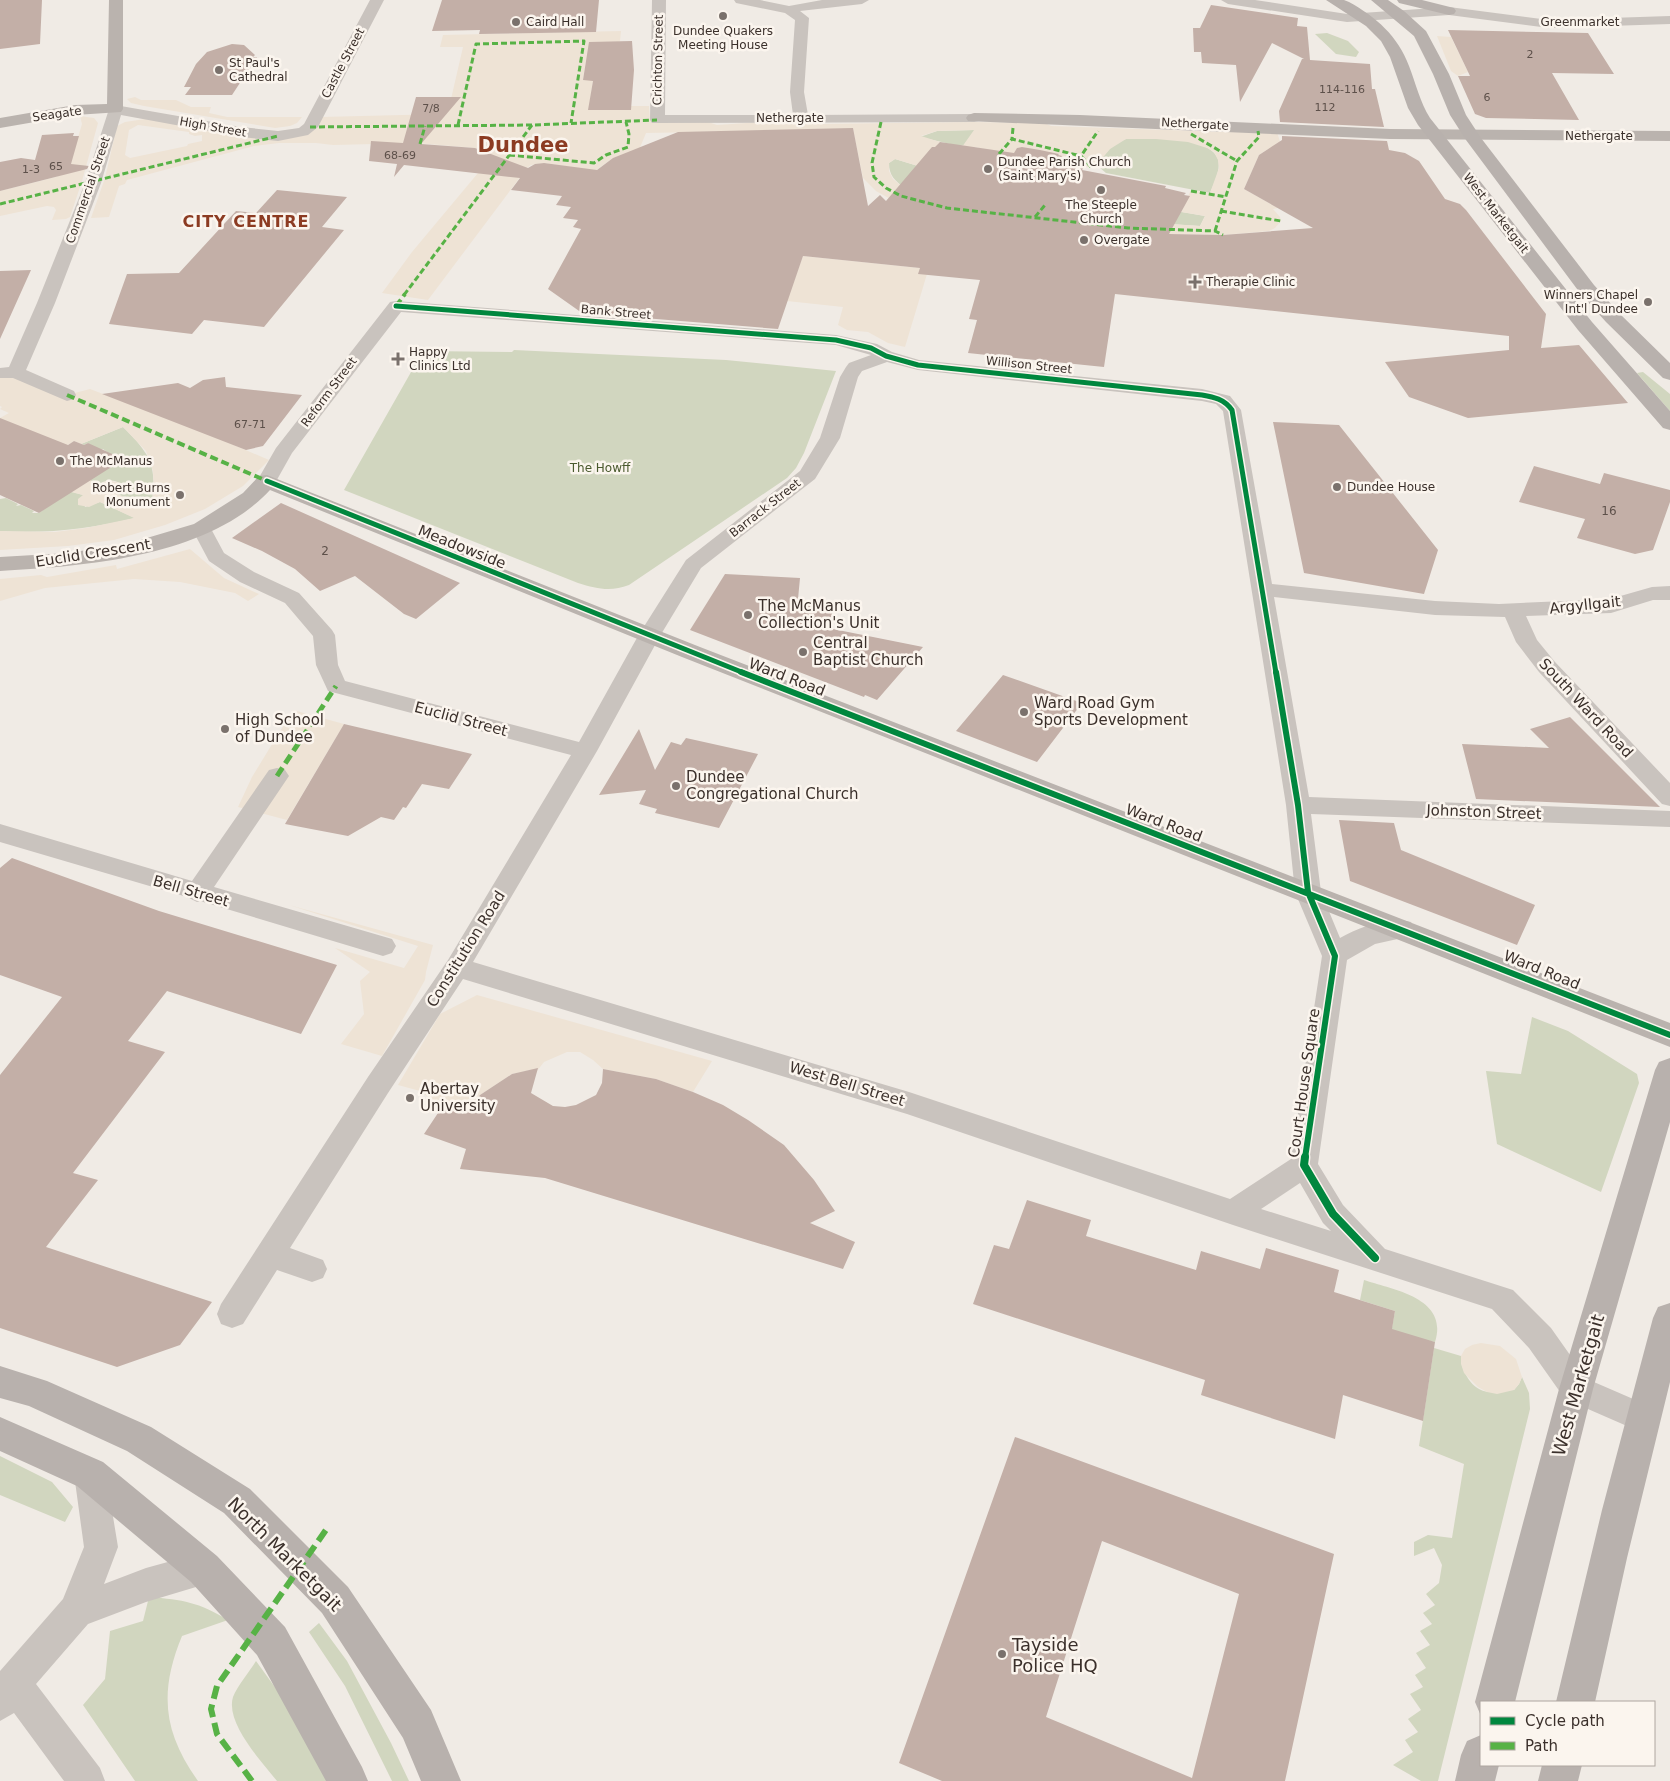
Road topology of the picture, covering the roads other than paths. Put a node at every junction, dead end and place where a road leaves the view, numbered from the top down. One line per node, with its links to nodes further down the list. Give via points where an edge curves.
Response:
1 (116, 0): 2 (street); 21 (street, Commercial Street)
2 (122, 0)
3 (377, 0): 27 (street, Castle Street)
4 (659, 0): 25 (street, Crichton Street, via 657,120)
5 (741, 0): 14 (street)
6 (862, 0): 14 (street)
7 (1228, 0): 15 (street)
8 (1327, 0): 15 (street, via 1319,9)
9 (1333, 0): 17 (main road, West Marketgait)
10 (1356, 0): 17 (main road, via 1369,10)
11 (1378, 0): 13 (main road, West Marketgait)
12 (1483, 0): 18 (street, via 1490,5)
13 (1402, 7): 16 (main road); 17 (street); 20 (main road, West Marketgait)
14 (789, 10): 23 (street, via 802,18 797,92)
15 (1301, 12): 17 (street, via 1331,17)
16 (1449, 12): 18 (street, Greenmarket)
17 (1366, 17): 22 (main road, West Marketgait, via 1392,44)
18 (1491, 17): 19 (street, Greenmarket, via 1549,24); 20 (street, Greenmarket, via 1452,20)
19 (1670, 20)
20 (1421, 34): 30 (main road, West Marketgait)
21 (115, 109): 26 (street, Seagate, via 75,110); 27 (street, High Street, via 278,136 302,132); 35 (street, Commercial Street, via 93,183)
22 (1421, 116): 28 (street); 29 (main road, West Marketgait)
23 (801, 118): 24 (street, Nethergate); 25 (street, Nethergate)
24 (974, 118): 28 (street, Nethergate, via 1118,121)
25 (719, 119)
26 (0, 123)
27 (310, 127)
28 (1390, 134): 29 (street, Nethergate)
29 (1435, 134): 30 (street, Nethergate); 38 (main road, West Marketgait, via 1585,326)
30 (1470, 135): 31 (street, Nethergate); 36 (main road, West Marketgait, via 1587,289)
31 (1670, 136)
32 (396, 306): 33 (street, Bank Street); 39 (street, Reform Street, via 283,452)
33 (836, 340): 34 (street, Willison Street, via 870,348)
34 (886, 356): 42 (street, Willison Street, via 918,365 1224,400 1232,410); 45 (street, Barrack Street, via 855,366 830,438 808,475 692,564)
35 (8, 372): 37 (street)
36 (1670, 374)
37 (67, 395)
38 (1670, 424)
39 (267, 481): 40 (street, via 251,498); 45 (street, Meadowside)
40 (202, 529): 41 (street, Euclid Crescent, via 133,549 68,560); 46 (street, Euclid Street, via 216,558 292,598 324,635 327,665 336,686)
41 (0, 564)
42 (1262, 589): 44 (street, via 1435,608); 49 (street)
43 (1670, 593): 44 (street, Argyllgait, via 1652,594 1611,606)
44 (1505, 611): 48 (street, South Ward Road, via 1547,667)
45 (649, 636): 46 (street, Constitution Road); 52 (street, Ward Road)
46 (585, 752): 57 (street, Constitution Road)
47 (277, 776): 53 (street)
48 (1670, 798)
49 (1298, 805): 50 (street, Johnston Street); 52 (street)
50 (1670, 819)
51 (0, 833): 53 (street, Bell Street)
52 (1308, 892): 54 (street, Ward Road); 56 (street)
53 (196, 893): 55 (street, Bell Street)
54 (1402, 929): 56 (street, via 1371,934); 58 (street, Ward Road)
55 (383, 946)
56 (1335, 956): 60 (street, Court House Square)
57 (457, 967): 61 (street, West Bell Street, via 909,1103); 62 (street, Constitution Road)
58 (1670, 1034)
59 (1670, 1070): 68 (main road, West Marketgait)
60 (1304, 1165): 61 (street); 63 (street, Court House Square, via 1333,1214)
61 (1233, 1213): 63 (street, West Bell Street)
62 (271, 1255): 64 (street); 65 (street, Constitution Road)
63 (1375, 1258): 68 (street, West Bell Street, via 1502,1300 1540,1338)
64 (312, 1269)
65 (232, 1314)
66 (1670, 1318): 69 (main road)
67 (0, 1382): 81 (main road, North Marketgait, via 35,1392 139,1439 237,1501 335,1600 417,1724)
68 (1576, 1389): 69 (street); 75 (main road, West Marketgait)
69 (1643, 1418): 76 (main road)
70 (0, 1434): 71 (main road)
71 (90, 1474): 72 (main road); 73 (street, via 101,1547)
72 (204, 1569): 73 (street, via 146,1585); 80 (main road, via 271,1641)
73 (76, 1611): 74 (street)
74 (6, 1693): 79 (street)
75 (1495, 1701)
76 (1575, 1701)
77 (1480, 1759): 82 (main road)
78 (1562, 1766): 83 (main road)
79 (87, 1781)
80 (348, 1781)
81 (442, 1781)
82 (1474, 1781)
83 (1558, 1781)

